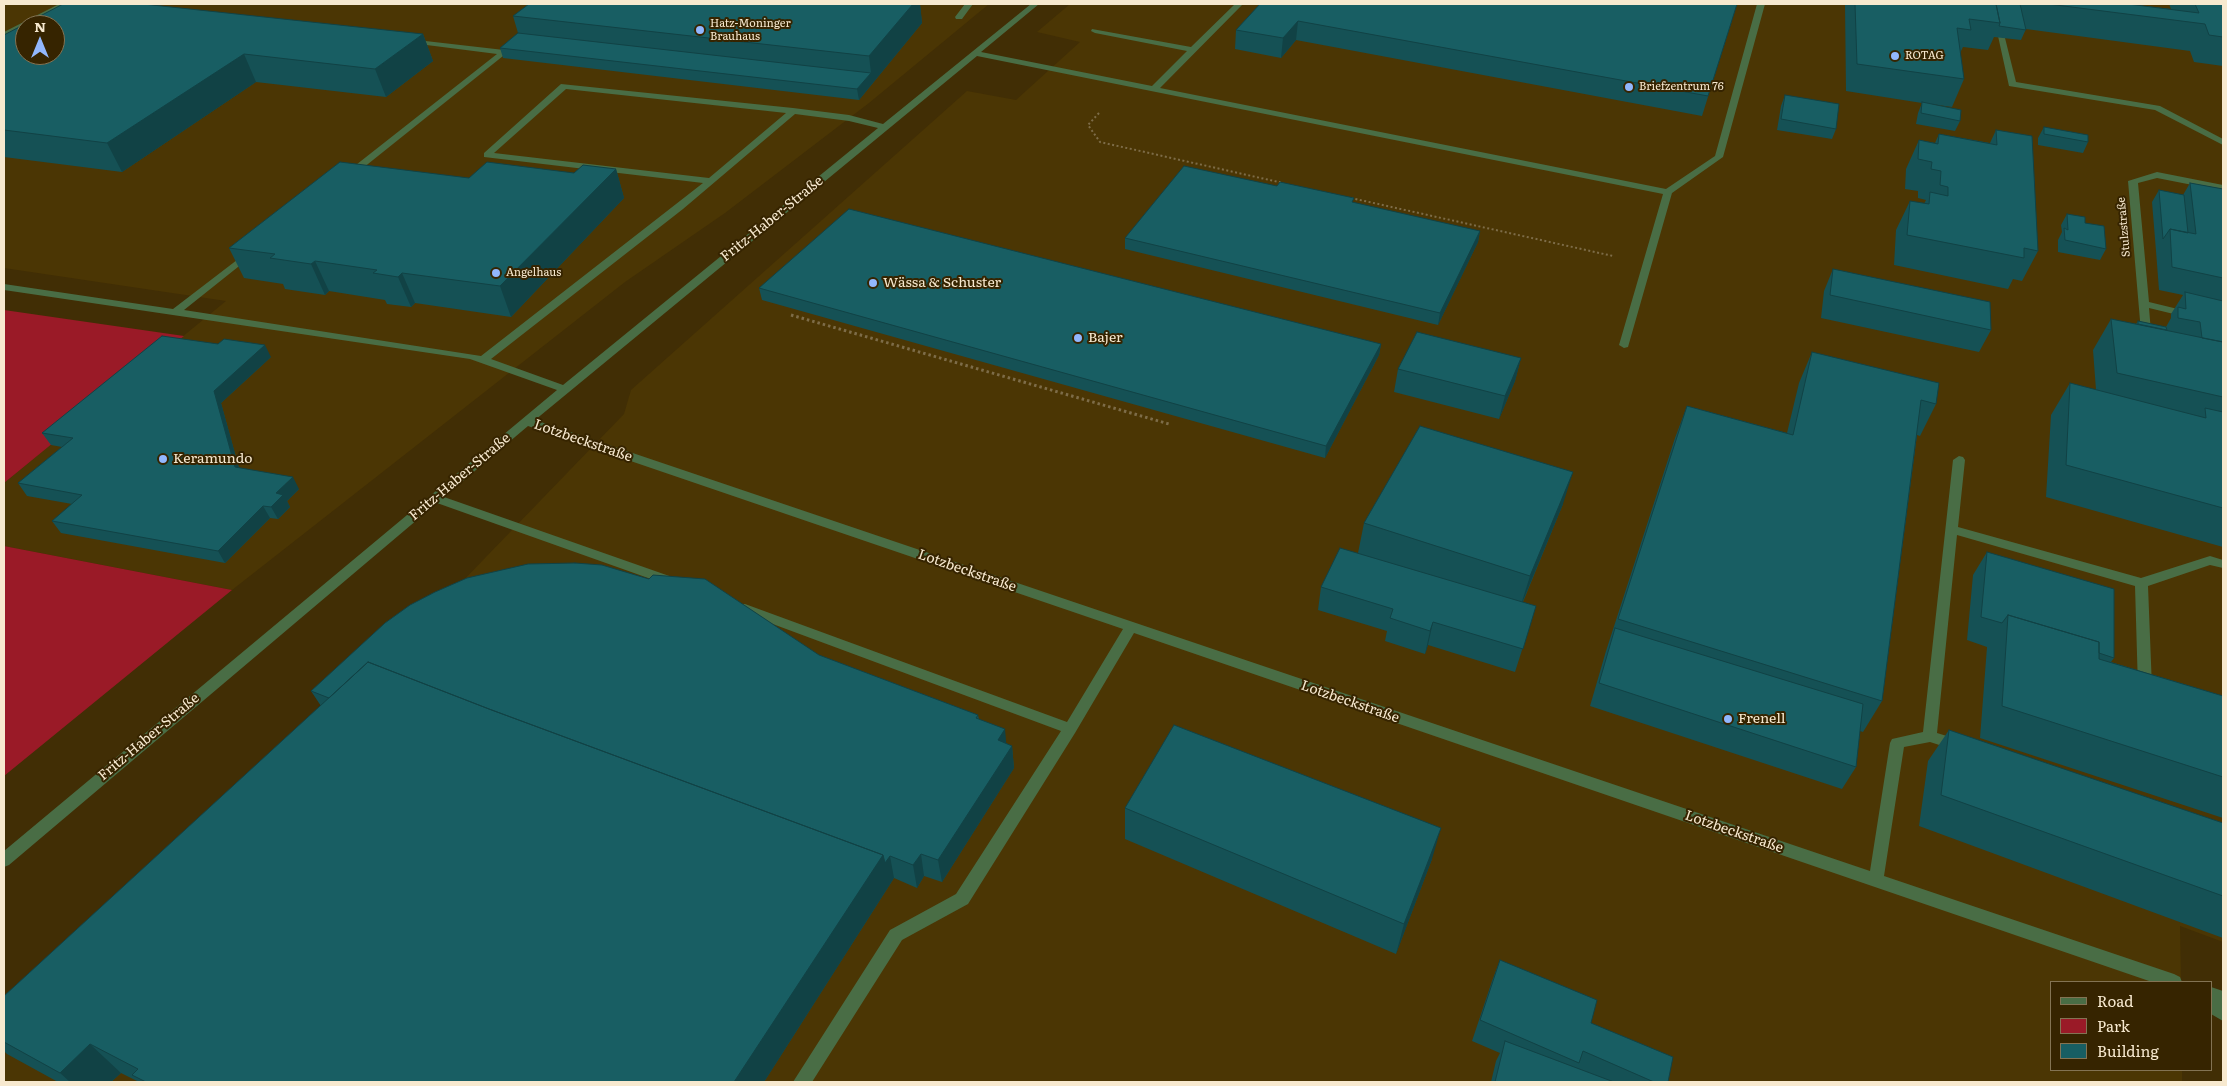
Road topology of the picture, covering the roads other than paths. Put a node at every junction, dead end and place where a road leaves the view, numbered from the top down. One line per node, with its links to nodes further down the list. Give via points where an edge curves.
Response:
1 (64, 4): 8 (street)
2 (969, 4): 6 (street)
3 (1035, 4): 12 (street, Fritz-Haber-Straße)
4 (1239, 4): 11 (street)
5 (1761, 4): 20 (street, via 1719,157)
6 (959, 17)
7 (1095, 31): 11 (street)
8 (4, 35)
9 (2001, 38): 16 (street, via 2012,84 2158,108)
10 (397, 40): 18 (street, via 504,52)
11 (1194, 50): 13 (street)
12 (975, 52): 13 (street); 15 (street, Fritz-Haber-Straße)
13 (1156, 88): 20 (street)
14 (793, 111): 15 (street, via 849,118); 17 (street); 17 (street, via 564,86 488,155)
15 (884, 127): 29 (street, Fritz-Haber-Straße)
16 (2223, 142)
17 (710, 181): 28 (street)
18 (341, 182)
19 (2223, 188): 23 (street, Stulzstraße, via 2157,175 2133,181)
20 (1668, 192): 27 (street)
21 (255, 249): 24 (street)
22 (4, 287): 24 (street)
23 (2144, 304): 25 (street); 26 (street, Stulzstraße)
24 (176, 312): 28 (street)
25 (2223, 323)
26 (2146, 332)
27 (1624, 345)
28 (484, 359): 29 (street)
29 (565, 389): 30 (street, Fritz-Haber-Straße)
30 (526, 422): 32 (street, Fritz-Haber-Straße); 38 (street, Lotzbeckstraße)
31 (1959, 460): 33 (street)
32 (435, 498): 36 (street); 43 (street, Fritz-Haber-Straße)
33 (1951, 529): 35 (street); 41 (street)
34 (2223, 564): 35 (street, via 2210,560)
35 (2141, 583): 39 (street)
36 (684, 586)
37 (730, 603): 40 (street)
38 (1130, 628): 40 (street); 44 (street, Lotzbeckstraße)
39 (2146, 692)
40 (1070, 729): 48 (street, via 962,899 896,935)
41 (1930, 736): 42 (street); 44 (street, via 1897,743)
42 (1976, 752)
43 (4, 860)
44 (1876, 880): 45 (street, Lotzbeckstraße)
45 (2171, 981)
46 (2212, 1006): 47 (street)
47 (2223, 1013)
48 (802, 1082)

